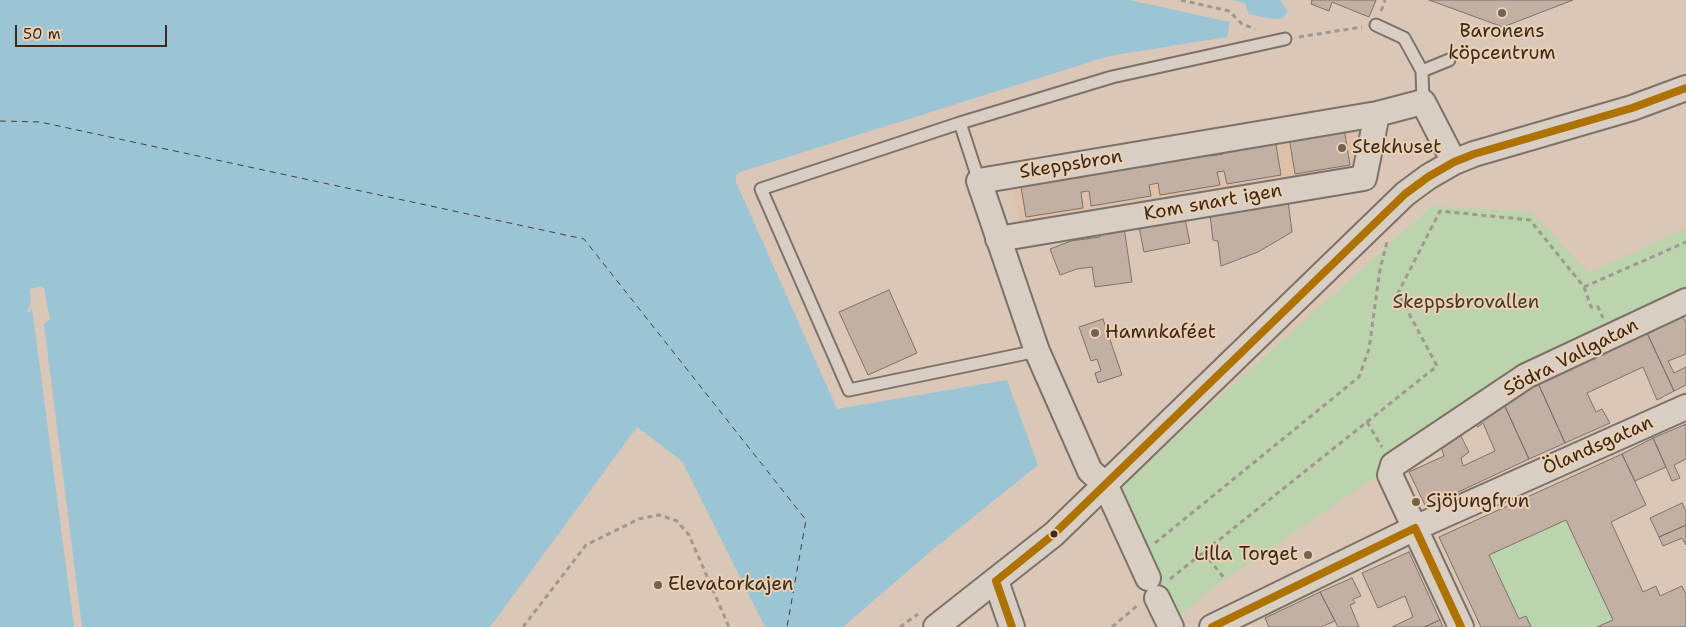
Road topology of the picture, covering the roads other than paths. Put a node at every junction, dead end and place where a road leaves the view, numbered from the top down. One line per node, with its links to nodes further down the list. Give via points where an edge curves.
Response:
1 (1376, 25): 4 (lane, via 1404,38)
2 (1285, 39): 8 (lane, via 1112,77)
3 (1449, 60): 4 (lane)
4 (1422, 71): 6 (lane)
5 (1686, 88): 9 (street, via 1623,111)
6 (1423, 102): 7 (street, Skeppsbron); 9 (street)
7 (1377, 114): 10 (street, Skeppsbron); 11 (street, Kom snart igen, via 1364,178)
8 (960, 123): 10 (lane); 13 (lane, via 761,189 849,390)
9 (1454, 162): 15 (street, via 1405,194)
10 (979, 181): 11 (street)
11 (998, 239): 13 (street)
12 (1686, 301): 16 (street, Södra Vallgatan, via 1526,376 1392,470)
13 (1037, 351): 15 (street, via 1090,471)
14 (1686, 407): 16 (street, Ölandsgatan)
15 (1106, 484): 17 (street, via 1039,548); 20 (street)
16 (1415, 528): 21 (street, Ölandsgatan); 22 (street)
17 (996, 581): 18 (street); 19 (street)
18 (936, 627)
19 (1012, 627)
20 (1171, 627)
21 (1212, 627)
22 (1460, 627)

